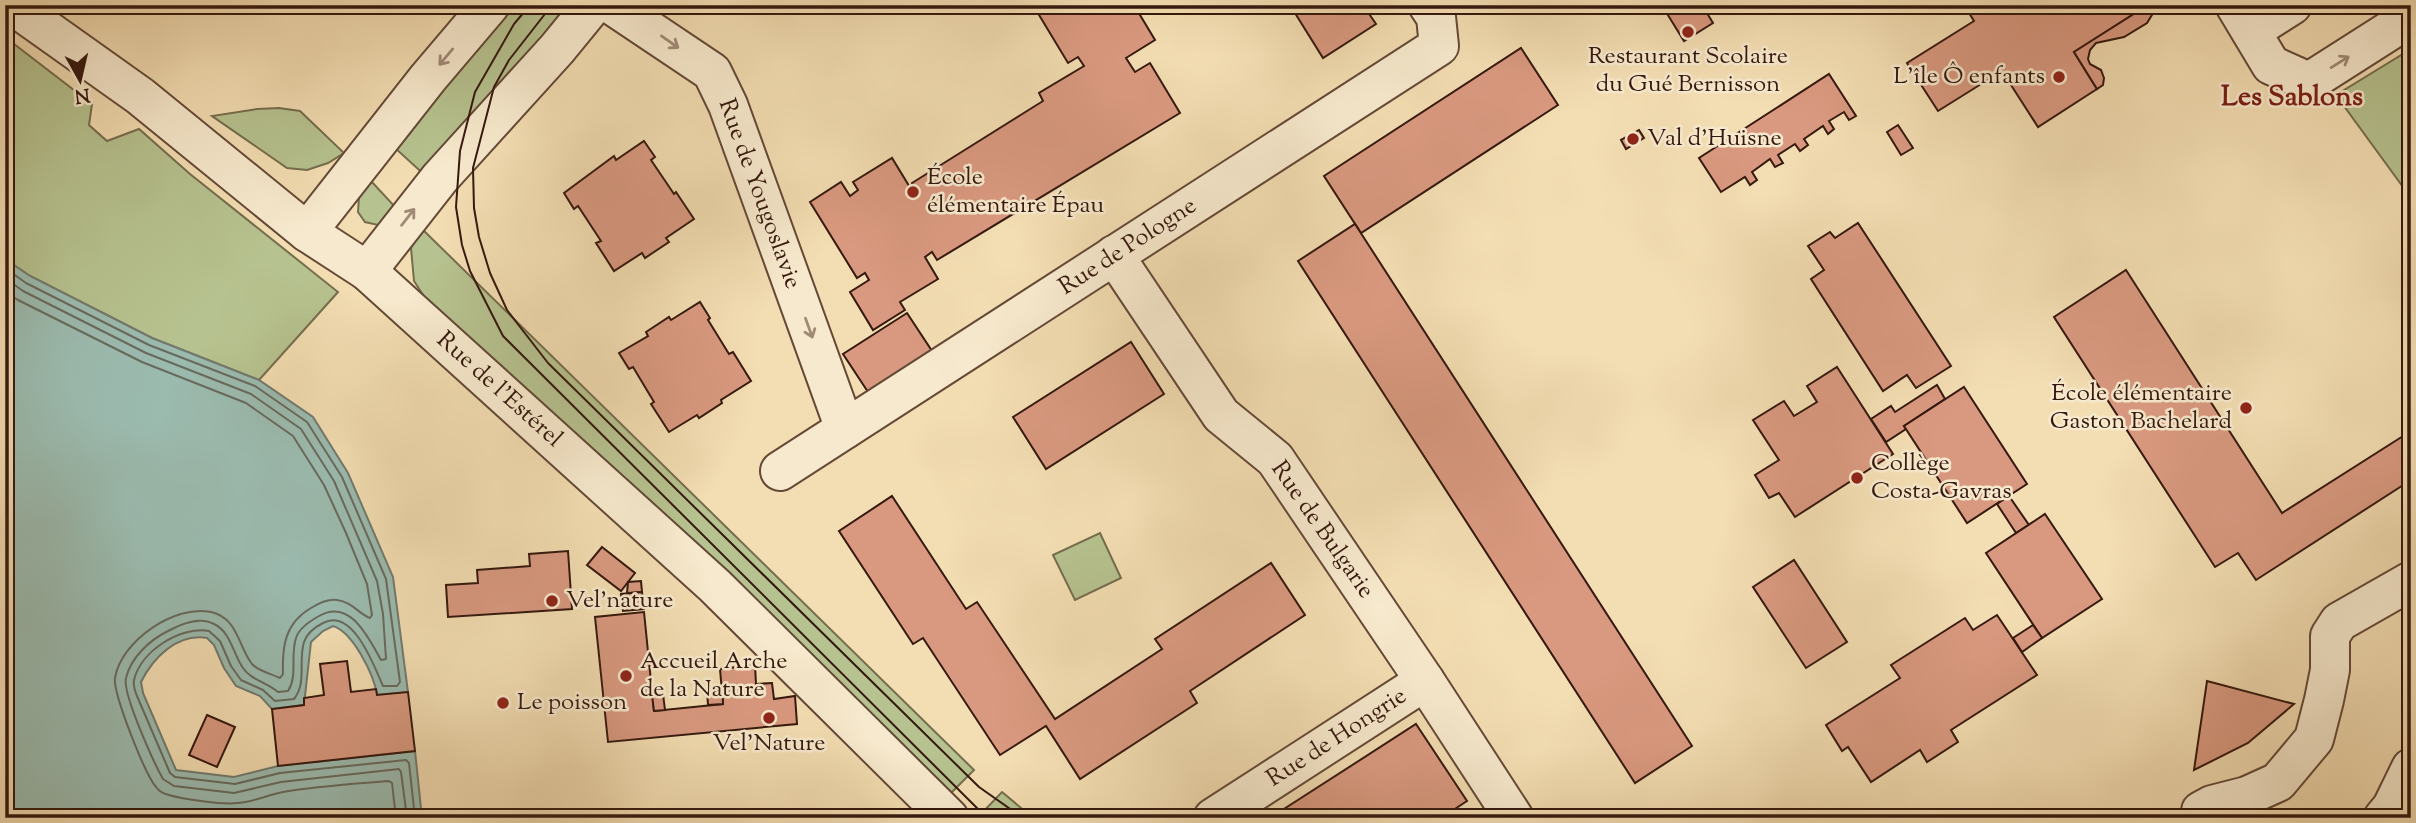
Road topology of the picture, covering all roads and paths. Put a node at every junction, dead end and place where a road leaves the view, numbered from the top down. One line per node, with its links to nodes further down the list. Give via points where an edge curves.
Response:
1 (12, 5): 9 (street, Rue de l'Estérel, via 140,96)
2 (490, 5): 9 (street, one-way to 9)
3 (593, 5): 11 (street, one-way to 3, via 440,178)
4 (612, 5): 12 (street, Rue de Yougoslavie, one-way to 12, via 712,72)
5 (1429, 5): 10 (street, Rue de Pologne, via 1436,17 1439,46)
6 (2292, 5): 8 (street)
7 (2411, 17): 8 (street, one-way to 7, via 2272,65 2309,82)
8 (2243, 18)
9 (307, 232): 11 (street, Rue de l'Estérel)
10 (1114, 256): 12 (street, Rue de Pologne); 15 (street, Rue de Bulgarie, via 1221,415 1275,459)
11 (367, 271): 17 (street, Rue de l'Estérel, via 716,586)
12 (845, 429): 13 (street, Rue de Pologne)
13 (780, 471)
14 (2411, 581): 20 (street, via 2339,622 2330,636 2330,670 2314,739 2278,782 2212,804 2201,811)
15 (1425, 681): 18 (street, Rue de Hongrie); 19 (street, Rue de Bulgarie)
16 (2411, 768): 21 (street)
17 (949, 818)
18 (1213, 818)
19 (1514, 818)
20 (2200, 818)
21 (2383, 818)

